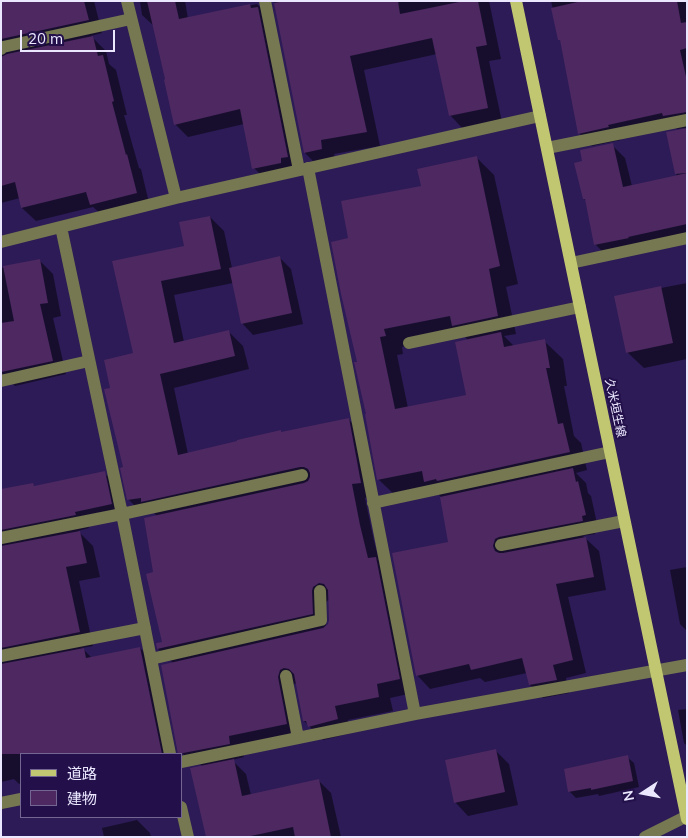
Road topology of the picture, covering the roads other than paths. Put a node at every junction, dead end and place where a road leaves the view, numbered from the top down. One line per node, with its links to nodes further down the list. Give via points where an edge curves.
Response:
1 (127, 1): 4 (street)
2 (265, 1): 9 (street)
3 (516, 1): 6 (main road, 久米垣生線)
4 (131, 19): 5 (street); 10 (street)
5 (1, 49)
6 (540, 116): 8 (main road, 久米垣生線); 9 (street)
7 (687, 120): 8 (street)
8 (547, 148): 14 (main road, 久米垣生線)
9 (303, 169): 10 (street); 21 (street)
10 (176, 198): 11 (street)
11 (61, 227): 13 (street); 17 (street)
12 (687, 238): 14 (street)
13 (1, 242)
14 (571, 263): 15 (main road, 久米垣生線)
15 (580, 306): 16 (street); 19 (main road, 久米垣生線)
16 (409, 343)
17 (89, 361): 18 (street); 22 (street)
18 (1, 381)
19 (610, 452): 21 (street); 23 (main road, 久米垣生線)
20 (302, 475): 22 (street)
21 (373, 503): 33 (street)
22 (122, 514): 24 (street); 27 (street)
23 (624, 521): 25 (street); 31 (main road, 久米垣生線)
24 (1, 538)
25 (501, 545)
26 (320, 592): 29 (street, via 321,620)
27 (144, 628): 28 (street); 29 (street)
28 (1, 656)
29 (151, 659): 35 (street)
30 (687, 665): 31 (street)
31 (655, 671): 33 (street); 40 (main road, 久米垣生線)
32 (286, 676): 34 (street)
33 (415, 714): 34 (street)
34 (298, 738): 36 (street)
35 (170, 753)
36 (182, 762)
37 (20, 799): 38 (street)
38 (1, 803)
39 (182, 810): 41 (street)
40 (687, 818): 42 (street)
41 (188, 837)
42 (645, 837)

